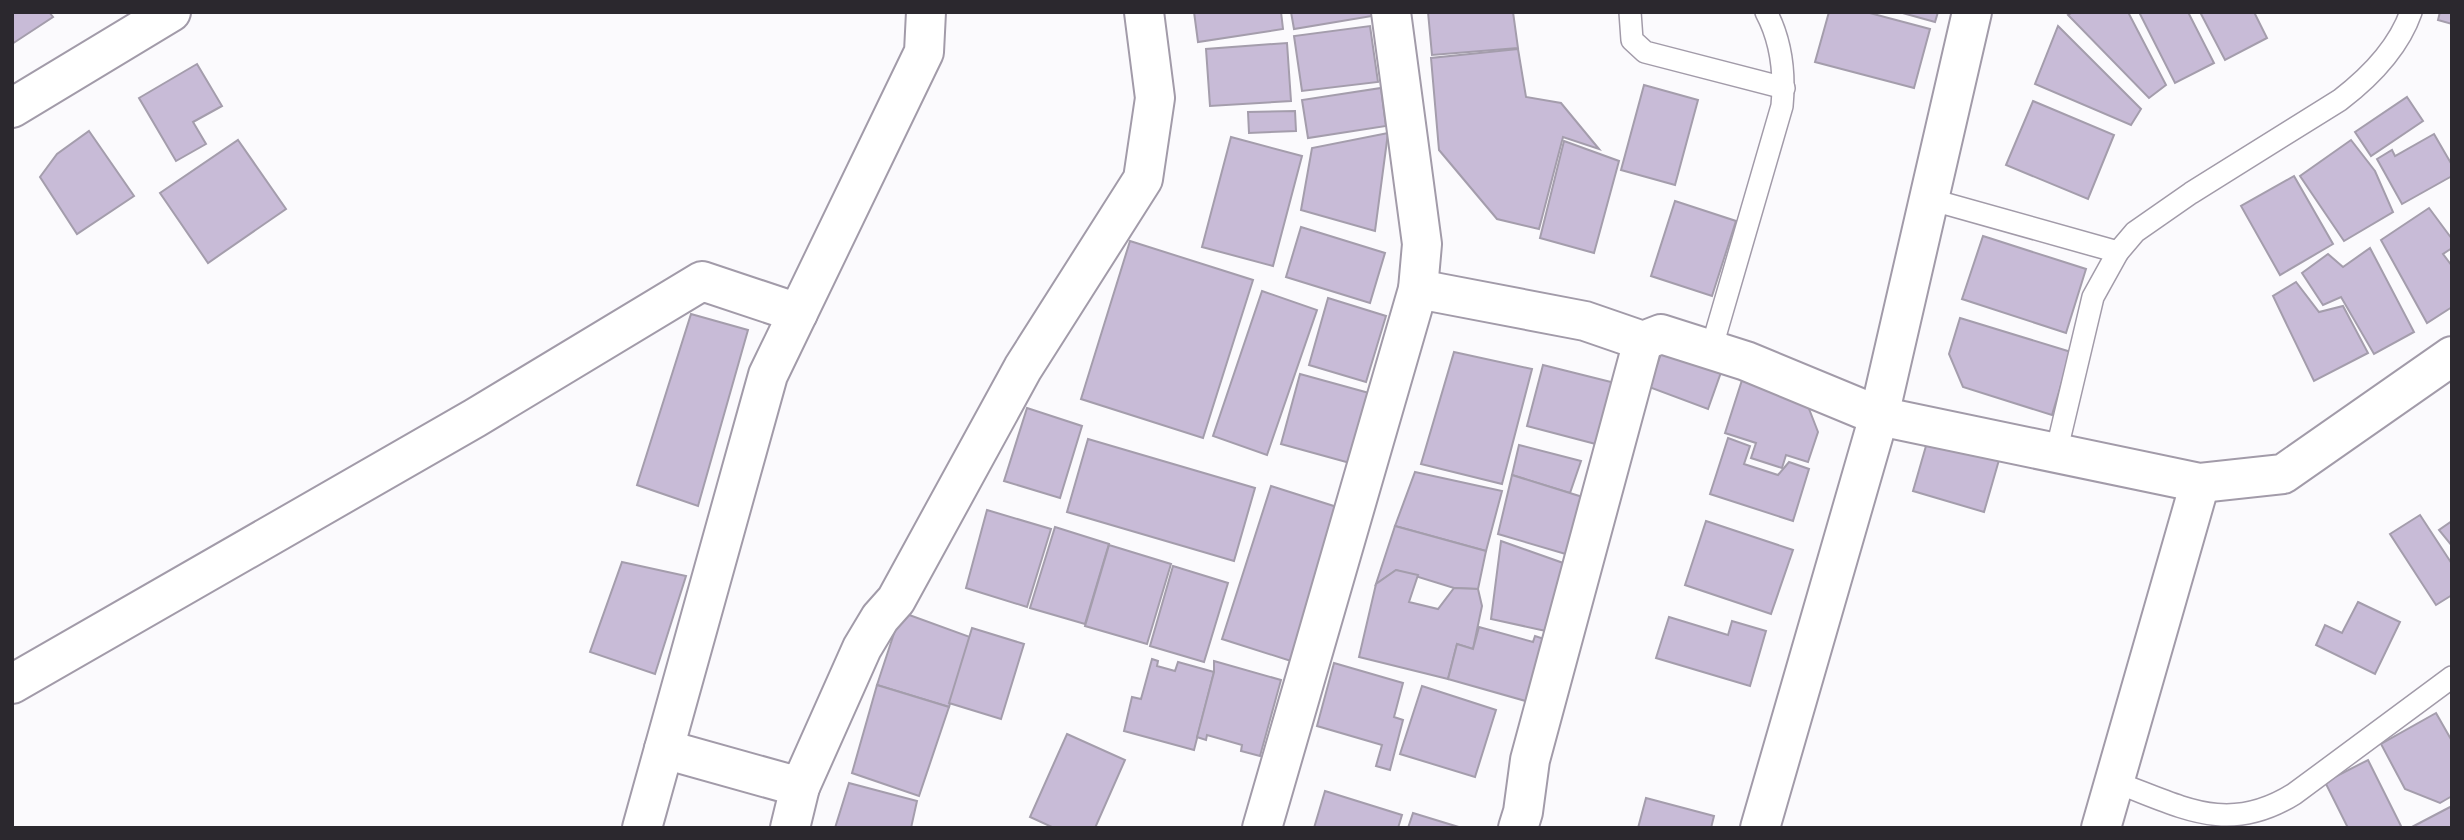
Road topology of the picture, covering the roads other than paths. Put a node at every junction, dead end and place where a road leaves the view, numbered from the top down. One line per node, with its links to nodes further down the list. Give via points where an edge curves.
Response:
1 (171, 12): 10 (street)
2 (926, 12): 14 (street, via 924,52)
3 (1144, 12): 25 (street, via 1156,98 1143,179 1023,368 896,600 868,638)
4 (1391, 12): 13 (street, via 1422,244)
5 (1630, 12): 9 (lane, via 1632,40 1645,52)
6 (1766, 12): 9 (lane, via 1779,45)
7 (1972, 12): 11 (street)
8 (2411, 12): 12 (lane, via 2395,45 2361,84 2146,224)
9 (1784, 88): 16 (lane)
10 (12, 108)
11 (1929, 199): 12 (lane); 18 (street)
12 (2118, 252): 19 (lane, via 2093,298)
13 (1418, 289): 15 (street, via 1585,321); 28 (street)
14 (798, 313): 22 (street, via 702,281 475,418); 23 (street, via 768,375)
15 (1643, 341): 16 (street, via 1661,334); 29 (street, via 1530,760)
16 (1711, 350): 18 (street)
17 (2452, 356): 20 (street, via 2283,474)
18 (1880, 416): 19 (street); 30 (street)
19 (2056, 453): 20 (street)
20 (2200, 483): 24 (street)
21 (2452, 677): 24 (lane, via 2294,794 2257,813 2213,815)
22 (12, 684)
23 (664, 749): 25 (street); 26 (street)
24 (2115, 782): 31 (street)
25 (800, 788): 27 (street)
26 (642, 828)
27 (790, 828)
28 (1262, 828)
29 (1518, 828)
30 (1760, 828)
31 (2101, 828)

